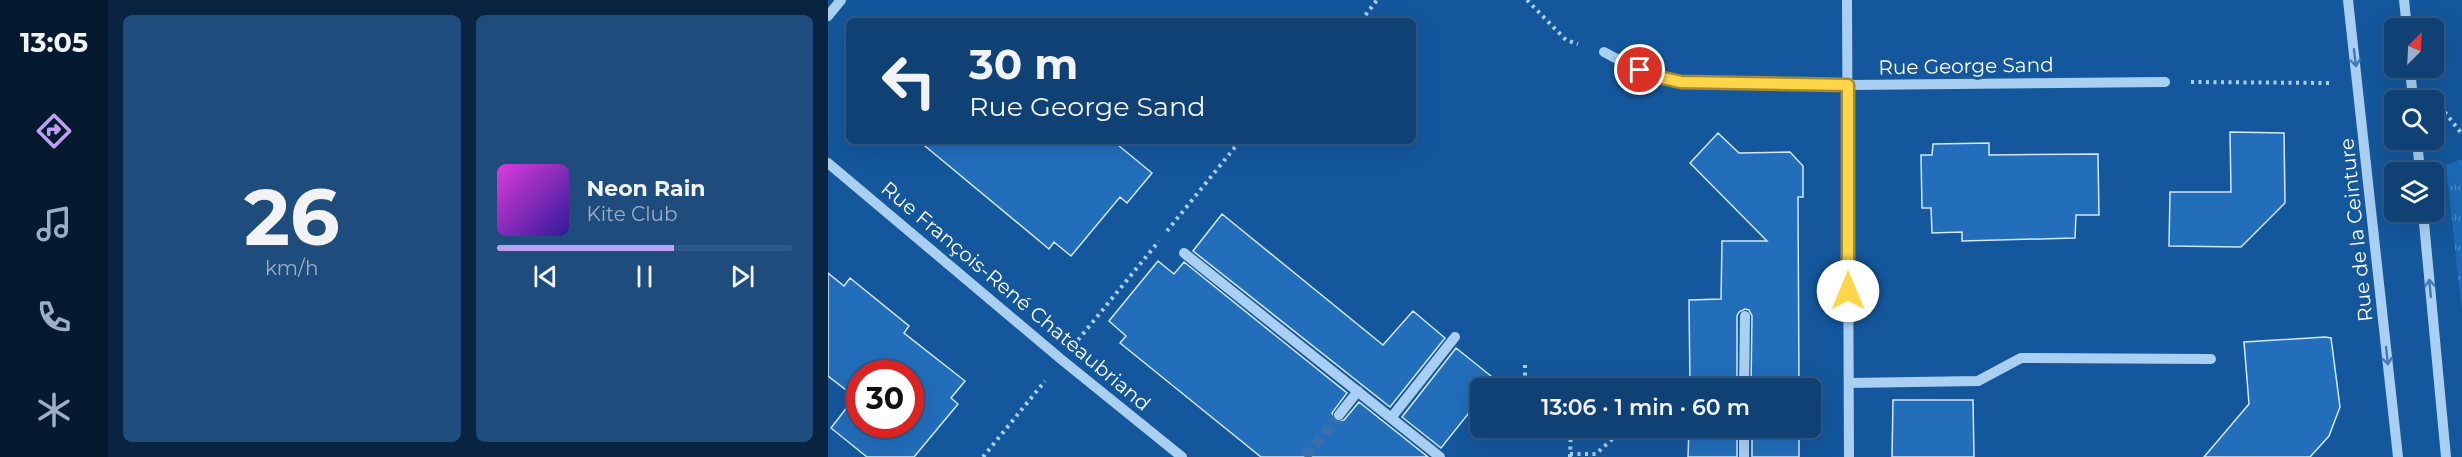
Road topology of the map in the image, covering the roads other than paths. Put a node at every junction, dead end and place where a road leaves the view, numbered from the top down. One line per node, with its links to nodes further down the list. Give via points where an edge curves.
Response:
1 (841, 0): 5 (street)
2 (1847, 0): 9 (street)
3 (2348, 0): 26 (street, Rue de la Ceinture, one-way to 26)
4 (2404, 0): 6 (street)
5 (828, 16)
6 (2406, 18)
7 (1604, 52): 9 (street, Rue George Sand, via 1654,76 1681,82)
8 (2165, 82): 9 (street, Rue George Sand)
9 (1848, 85): 17 (street)
10 (828, 163): 22 (street, Rue François-René Chateaubriand)
11 (2424, 222): 27 (street, one-way to 11)
12 (1184, 253): 18 (street)
13 (1745, 316): 16 (street)
14 (1455, 337): 20 (street)
15 (2211, 359): 17 (street, via 2021,358 1978,381)
16 (1744, 378)
17 (1849, 383): 25 (street)
18 (1358, 391): 19 (street); 20 (street)
19 (1339, 415)
20 (1391, 418): 23 (street)
21 (1744, 438): 24 (street)
22 (1182, 457)
23 (1440, 457)
24 (1744, 457)
25 (1849, 457)
26 (2398, 457)
27 (2446, 457)

